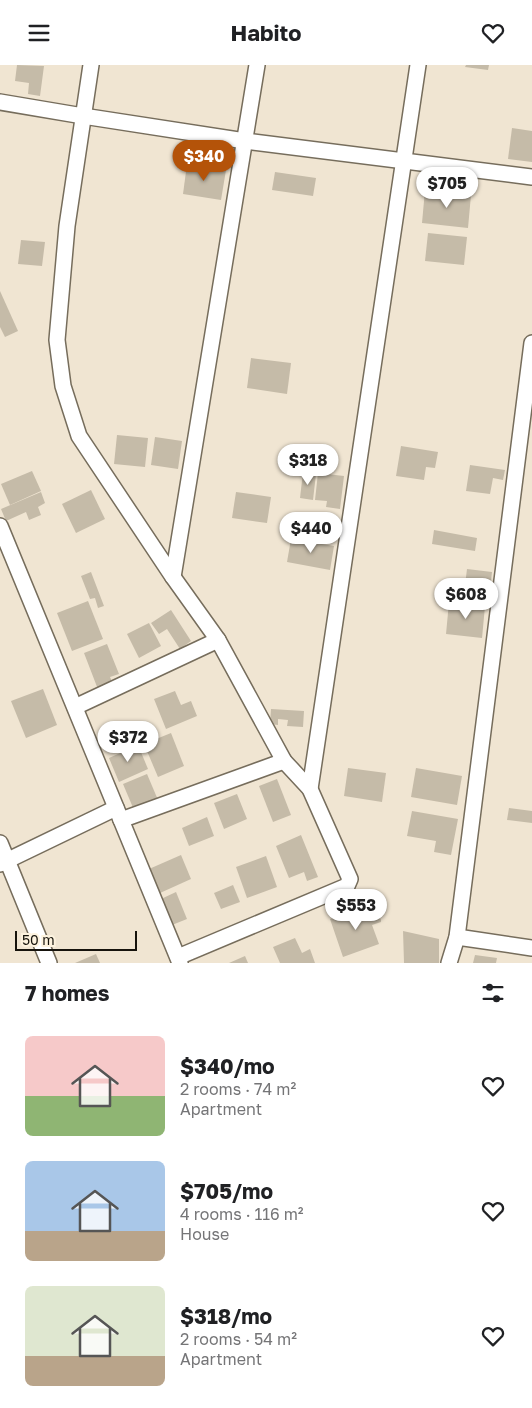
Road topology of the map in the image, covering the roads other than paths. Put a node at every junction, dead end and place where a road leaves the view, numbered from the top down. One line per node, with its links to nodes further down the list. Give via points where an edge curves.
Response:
1 (91, 65): 5 (street)
2 (257, 65): 6 (street)
3 (418, 65): 7 (street)
4 (0, 101): 5 (street)
5 (83, 116): 6 (street); 11 (street, via 67,226 57,340 63,386 79,436)
6 (246, 141): 7 (street); 11 (street)
7 (404, 160): 8 (street); 15 (street)
8 (532, 177)
9 (532, 343): 19 (street)
10 (0, 526): 13 (street)
11 (173, 577): 12 (street)
12 (218, 639): 13 (street); 14 (street)
13 (75, 707): 16 (street)
14 (284, 761): 15 (street); 16 (street)
15 (310, 789): 21 (street, via 350,879 347,886)
16 (119, 814): 18 (street); 21 (street)
17 (0, 843): 18 (street)
18 (4, 862): 22 (street)
19 (457, 937): 20 (street); 23 (street)
20 (532, 948)
21 (179, 960)
22 (49, 963)
23 (449, 963)

